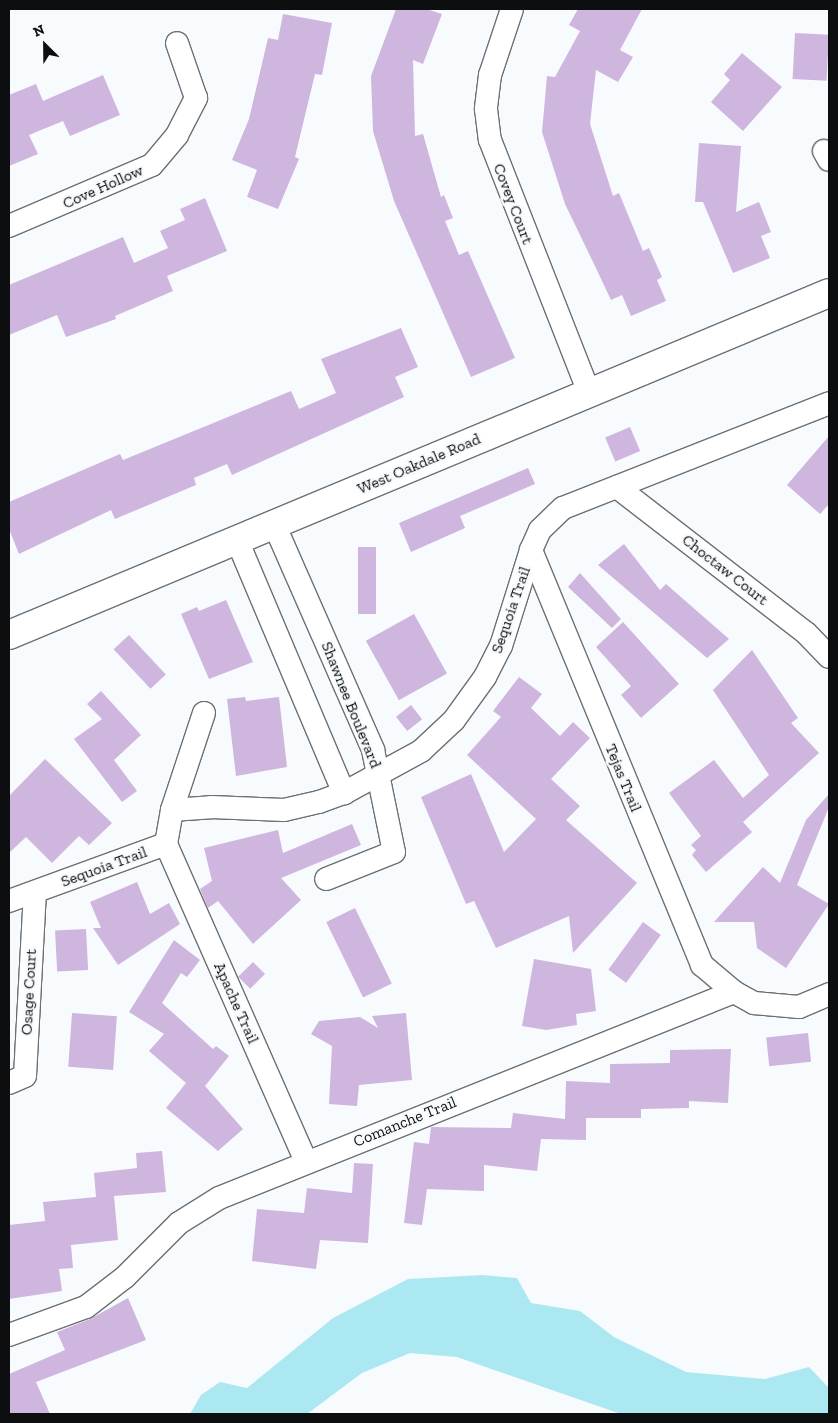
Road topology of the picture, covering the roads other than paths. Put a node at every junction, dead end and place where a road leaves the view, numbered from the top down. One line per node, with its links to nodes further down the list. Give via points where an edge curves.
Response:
1 (512, 9): 5 (street, Covey Court, via 490,75 486,109 490,140)
2 (177, 43): 3 (street, Cove Hollow, via 196,98 177,135 152,165)
3 (9, 226)
4 (829, 293): 5 (street, West Oakdale Road)
5 (589, 393): 8 (street, West Oakdale Road)
6 (829, 403): 7 (street, Sequoia Trail)
7 (617, 487): 10 (street, Sequoia Trail, via 564,508 540,530); 12 (street, Choctaw Court, via 806,633)
8 (274, 524): 9 (street, West Oakdale Road); 14 (street, Shawnee Boulevard, via 373,750)
9 (237, 540): 11 (street, West Oakdale Road); 15 (street)
10 (531, 550): 14 (street, Sequoia Trail, via 501,646 485,677 454,720 421,751); 21 (street, Tejas Trail, via 702,965)
11 (9, 635)
12 (829, 657)
13 (204, 713): 16 (street, Sequoia Trail)
14 (380, 774): 15 (street, Sequoia Trail); 18 (street, Shawnee Boulevard, via 394,852)
15 (344, 793): 16 (street, Sequoia Trail, via 284,810 211,807)
16 (172, 810): 17 (street, Sequoia Trail)
17 (166, 844): 19 (street, Sequoia Trail); 24 (street, Apache Trail)
18 (326, 879)
19 (35, 892): 20 (street, Sequoia Trail); 23 (street, Osage Court, via 25,1076)
20 (9, 901)
21 (734, 992): 22 (street, via 754,1003 799,1007); 24 (street, Comanche Trail)
22 (829, 994)
23 (9, 1082)
24 (306, 1162): 25 (street, Comanche Trail, via 219,1198 179,1223 125,1277 86,1307)
25 (9, 1335)

